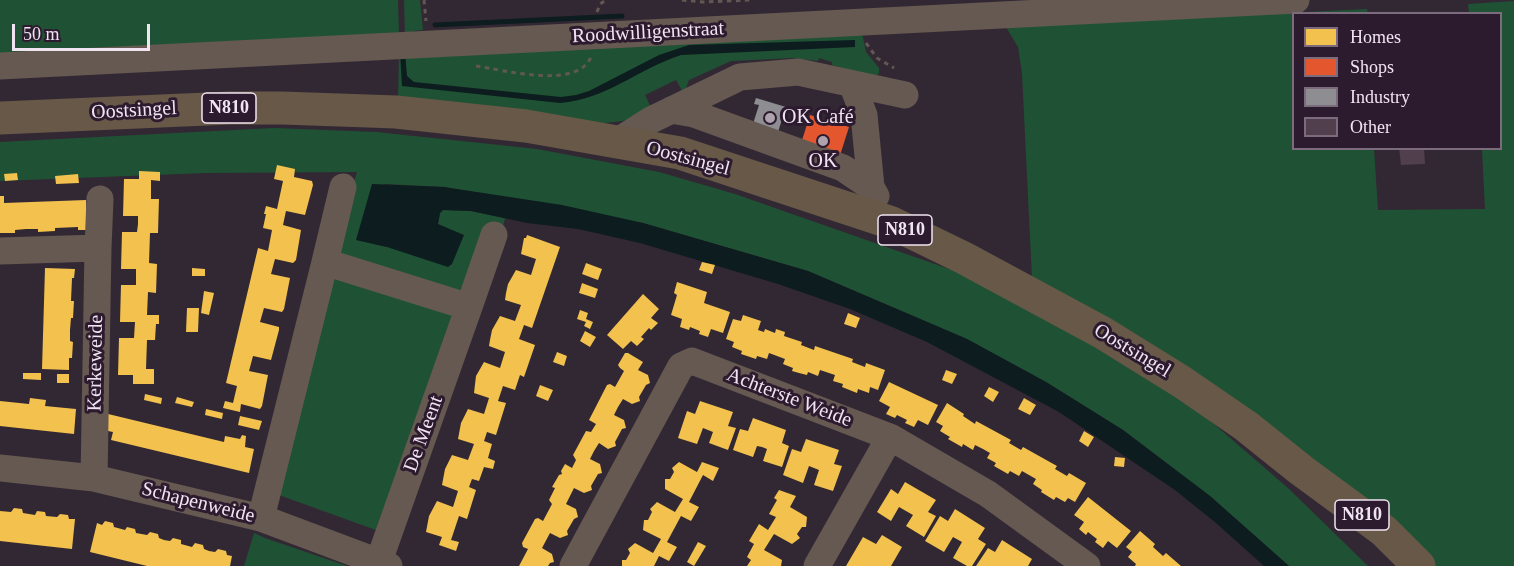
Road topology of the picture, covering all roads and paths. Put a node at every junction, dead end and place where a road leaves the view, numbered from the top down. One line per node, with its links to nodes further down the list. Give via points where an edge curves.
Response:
1 (682, 0): 2 (path, Roodwilligenstraat)
2 (752, 0)
3 (1296, 0): 4 (street, Roodwilligenstraat)
4 (1159, 3): 5 (street, Roodwilligenstraat)
5 (0, 66)
6 (852, 84): 7 (street); 8 (street, via 798,72 740,77); 12 (street, via 864,115)
7 (905, 95)
8 (671, 110): 10 (street); 12 (street, via 694,114 843,168)
9 (0, 118): 10 (main road, Oostsingel / N810, via 219,108 384,111 514,124)
10 (618, 141): 14 (main road, Oostsingel / N810, via 680,153)
11 (343, 187): 18 (street)
12 (871, 187): 14 (street)
13 (100, 199): 16 (street, Kerkeweide)
14 (892, 223): 22 (main road, Oostsingel / N810, via 1102,333 1246,426)
15 (494, 234): 19 (street, De Meent)
16 (98, 248): 17 (street); 23 (street, Kerkeweide)
17 (0, 251)
18 (325, 262): 19 (street); 24 (street)
19 (469, 307): 26 (street, De Meent)
20 (890, 437): 25 (street, Achterste Weide, via 987,494); 27 (street, Achterste Weide, via 692,361 681,366); 28 (street)
21 (0, 468): 23 (street, Schapenweide)
22 (1301, 470): 29 (main road, Oostsingel / N810); 30 (main road, Oostsingel / N810, via 1384,531)
23 (94, 478): 24 (street, Schapenweide)
24 (261, 518): 26 (street, Schapenweide)
25 (1078, 563)
26 (384, 564)
27 (573, 566)
28 (817, 566)
29 (1388, 566)
30 (1419, 566)

